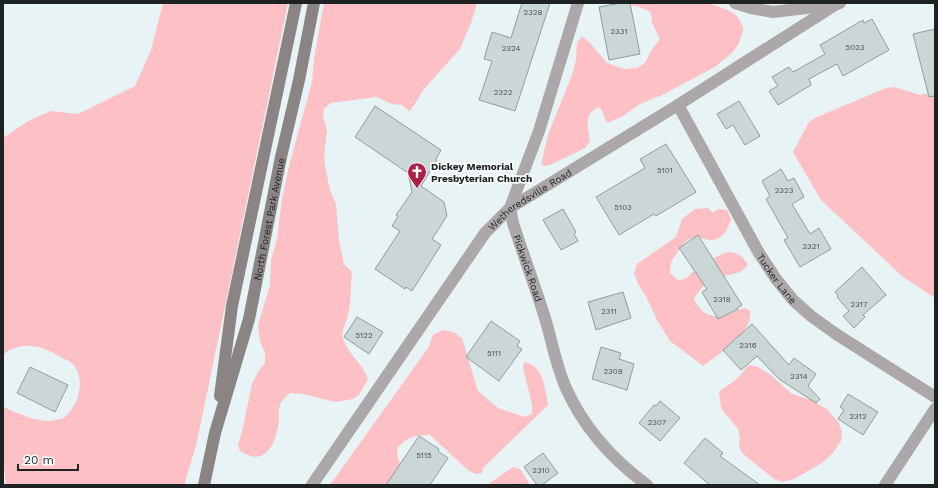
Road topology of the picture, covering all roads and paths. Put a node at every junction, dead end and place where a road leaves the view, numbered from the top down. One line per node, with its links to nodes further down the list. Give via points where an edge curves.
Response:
1 (296, 3): 10 (main road, North Forest Park Avenue, via 232,306)
2 (314, 3): 10 (main road, North Forest Park Avenue, via 249,320)
3 (578, 3): 7 (street, via 539,131)
4 (735, 3): 5 (street, Wetheredsville Road, via 772,12)
5 (837, 4): 6 (street, Wetheredsville Road)
6 (678, 105): 7 (street, Wetheredsville Road); 8 (street, Tucker Lane, via 760,253 793,300 836,334)
7 (510, 208): 12 (street, Wetheredsville Road, via 485,232); 13 (street, Pickwick Road, via 512,223 566,388 594,437 628,471)
8 (935, 397)
9 (935, 408): 14 (street)
10 (215, 433): 11 (main road, North Forest Park Avenue)
11 (204, 485)
12 (312, 485)
13 (647, 485)
14 (886, 485)

